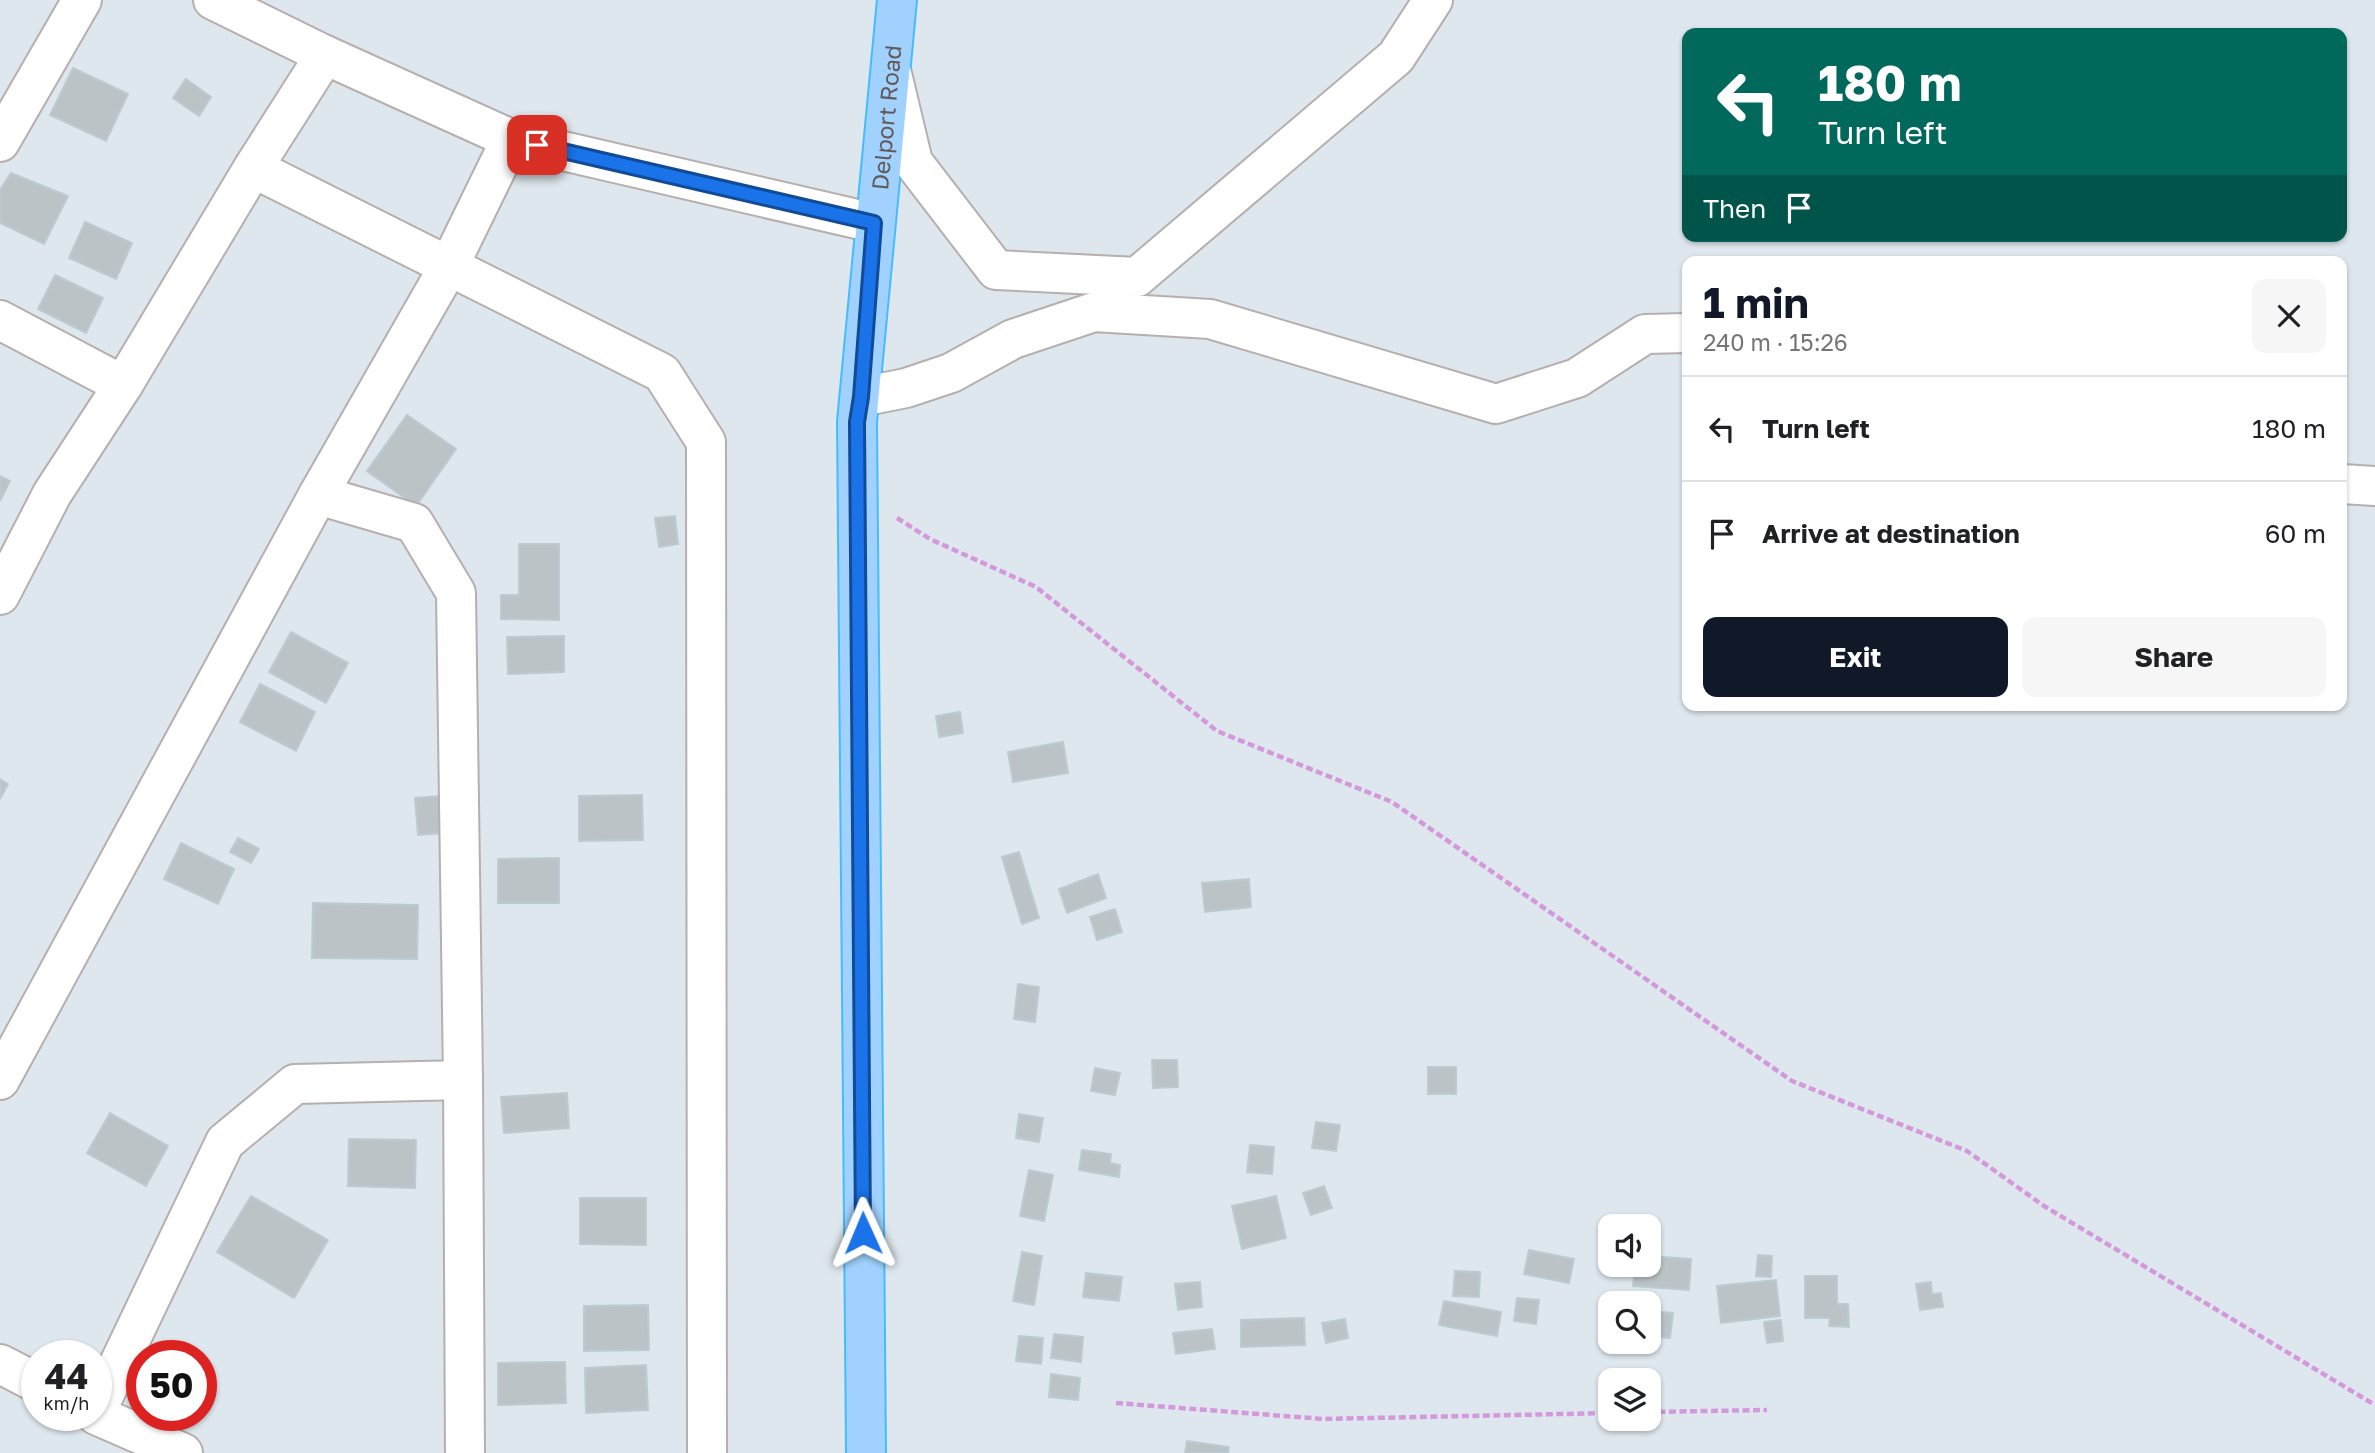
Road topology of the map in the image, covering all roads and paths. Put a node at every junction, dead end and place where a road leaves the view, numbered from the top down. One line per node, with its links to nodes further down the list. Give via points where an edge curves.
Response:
1 (82, 0): 8 (street)
2 (213, 0): 5 (street)
3 (897, 0): 6 (main road, Delport Road)
4 (1433, 0): 6 (street, via 1396,57 1137,277 996,270 913,162)
5 (325, 55): 7 (street); 9 (street)
6 (891, 69): 10 (main road, Delport Road)
7 (511, 139): 10 (street); 11 (street)
8 (0, 142)
9 (253, 168): 11 (street); 14 (street)
10 (874, 223): 15 (main road, Delport Road)
11 (449, 266): 19 (street); 34 (street, via 662,373 706,442)
12 (0, 320): 14 (street)
13 (1682, 333): 15 (street, via 1645,334 1577,378 1496,404 1210,319 1094,312 1013,339 951,373)
14 (123, 385): 20 (street, via 52,494)
15 (861, 397): 18 (main road, Delport Road)
16 (2347, 484): 17 (street)
17 (2375, 486)
18 (858, 493): 27 (path, via 930,539 1036,587 1217,731 1392,802 1792,1081 1967,1151 2044,1206); 35 (main road, Delport Road)
19 (318, 495): 21 (street); 22 (street, via 414,523 456,593)
20 (0, 595)
21 (0, 1080)
22 (463, 1080): 25 (street, via 295,1084 225,1142); 33 (street)
23 (0, 1364): 24 (street)
24 (21, 1375)
25 (112, 1380)
26 (1116, 1403): 30 (path, via 1323,1419)
27 (2375, 1405)
28 (1767, 1409): 29 (path)
29 (1661, 1412)
30 (1598, 1413)
31 (112, 1421): 32 (street)
32 (183, 1453)
33 (465, 1453)
34 (707, 1453)
35 (866, 1453)

